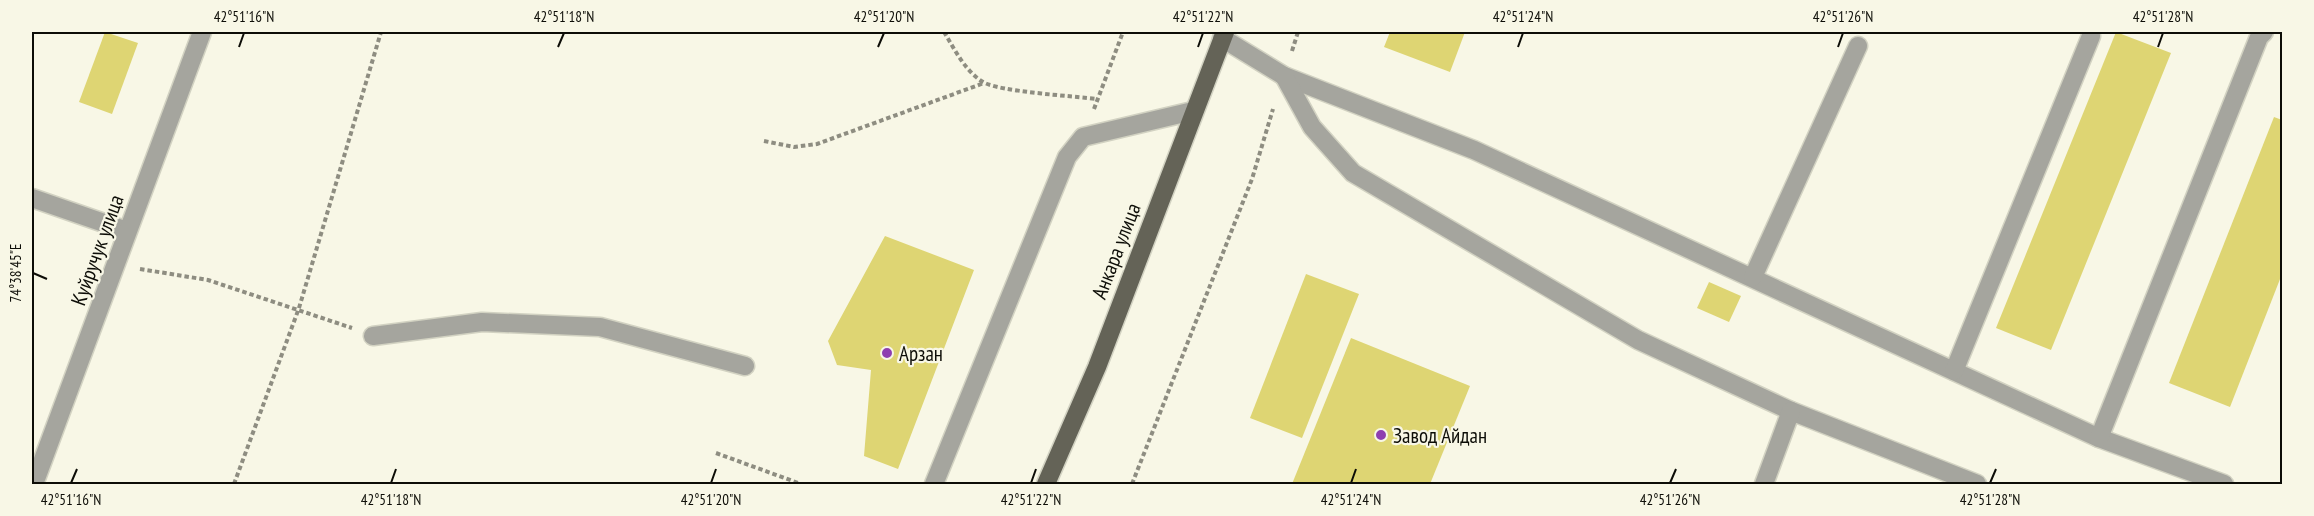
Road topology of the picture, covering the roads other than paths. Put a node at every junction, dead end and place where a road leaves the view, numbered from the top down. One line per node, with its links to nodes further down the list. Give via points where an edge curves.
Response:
1 (202, 32): 9 (street, Куйручук улица)
2 (2264, 32): 15 (street)
3 (1223, 35): 6 (street); 7 (main road, Анкара улица)
4 (2091, 36): 13 (street)
5 (1858, 46): 10 (street)
6 (1284, 76): 10 (street, via 1474,150); 14 (street, via 1312,128 1353,173 1638,340)
7 (1193, 111): 17 (street, via 1083,137 1067,157); 18 (main road, Анкара улица, via 1097,367)
8 (32, 198): 9 (street)
9 (127, 231): 16 (street, Куйручук улица)
10 (1753, 277): 13 (street)
11 (373, 336): 12 (street, via 482,322 600,327)
12 (745, 366)
13 (1954, 371): 15 (street)
14 (1791, 411): 19 (street); 20 (street)
15 (2099, 438): 21 (street)
16 (34, 484)
17 (934, 484)
18 (1046, 484)
19 (1764, 484)
20 (1977, 484)
21 (2224, 484)

